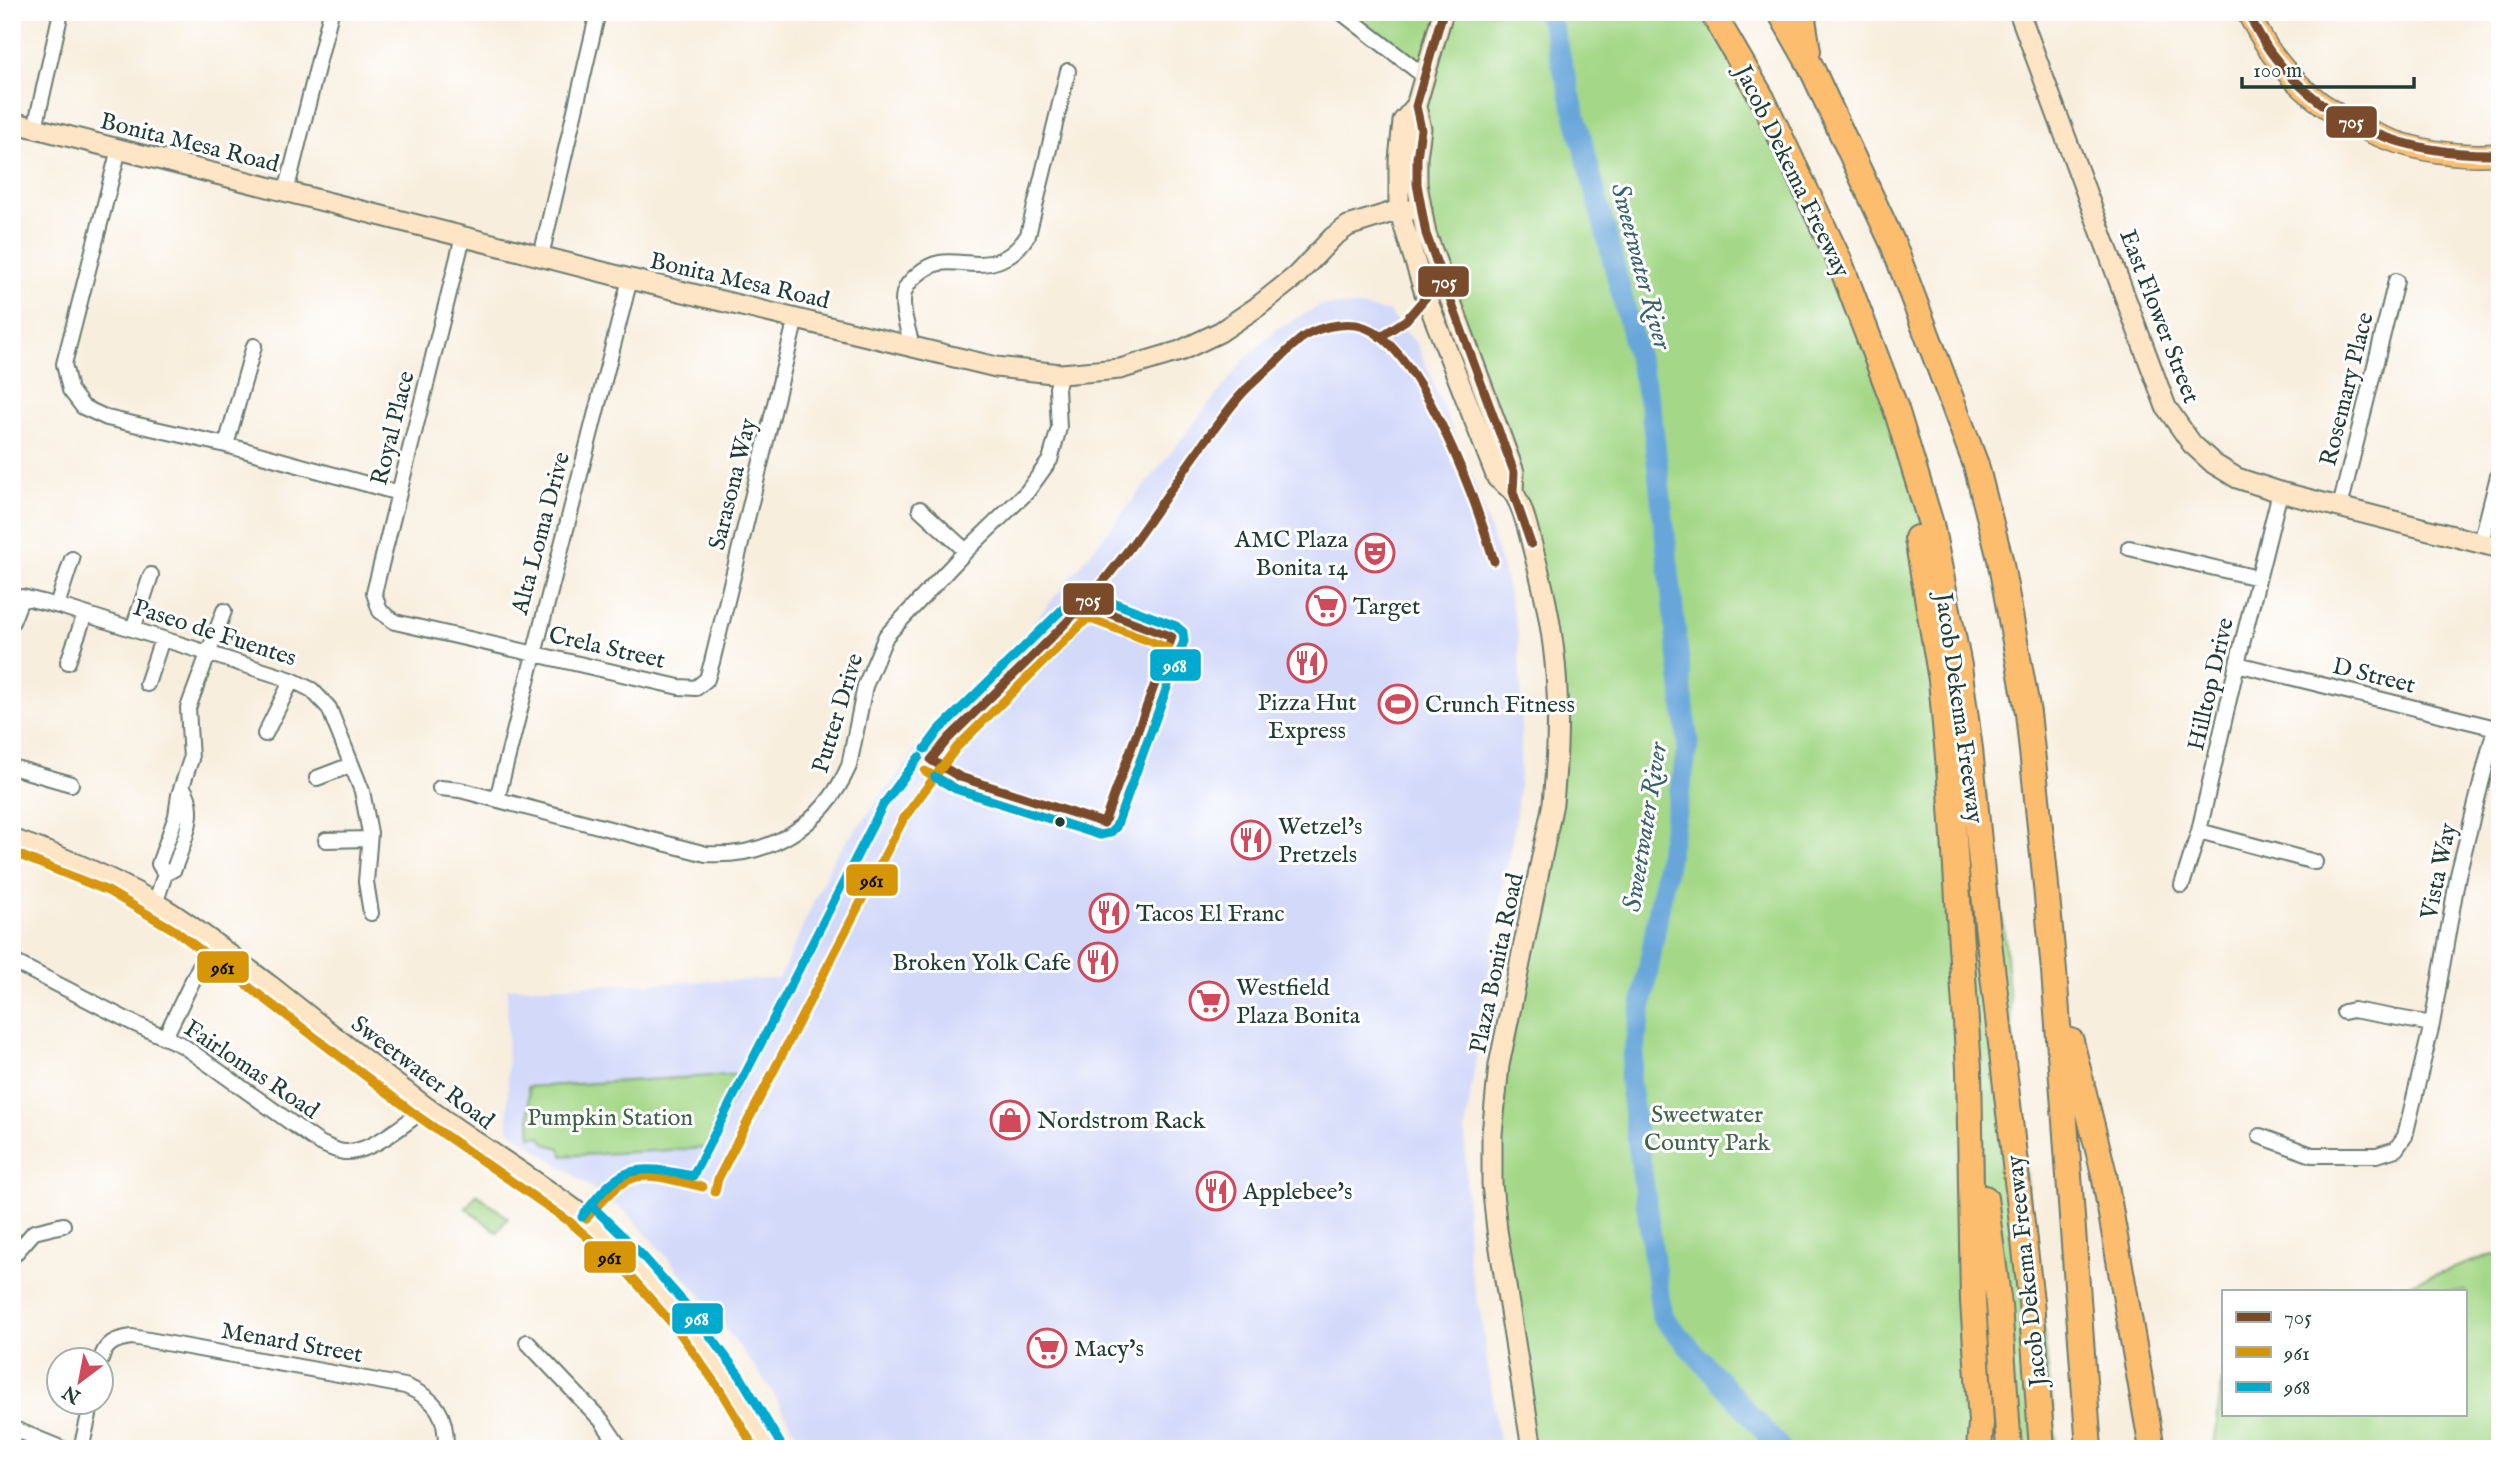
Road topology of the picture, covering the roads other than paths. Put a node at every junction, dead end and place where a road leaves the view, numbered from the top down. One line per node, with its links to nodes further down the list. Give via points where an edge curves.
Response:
1 (61, 12): 16 (street)
2 (331, 12): 19 (street)
3 (598, 12): 23 (street)
4 (1341, 12): 13 (street)
5 (1443, 12): 13 (main road, Plaza Bonita Road)
6 (1712, 12): 30 (highway, Jacob Dekema Freeway, via 1762,98 1839,260)
7 (1780, 12): 11 (highway, Jacob Dekema Freeway)
8 (1802, 12): 11 (highway)
9 (2019, 12): 34 (main road, East Flower Street, via 2166,407 2182,433 2214,464 2237,478)
10 (2247, 12): 18 (main road, via 2291,76 2348,121 2423,150)
11 (1810, 65): 77 (highway, Jacob Dekema Freeway, via 1893,244 1976,465 2000,559 2028,713)
12 (1068, 71): 28 (street, via 1028,234 1000,260 943,261 912,279 904,292 904,308)
13 (1424, 76): 14 (main road, Plaza Bonita Road)
14 (1416, 106): 20 (main road, Plaza Bonita Road, via 1403,121); 21 (main road, Plaza Bonita Road, via 1421,130 1417,184)
15 (12, 122): 16 (main road, Bonita Mesa Road)
16 (35, 128): 17 (main road, Bonita Mesa Road)
17 (119, 149): 19 (main road, Bonita Mesa Road); 31 (street, via 64,364 70,390 83,407 107,418)
18 (2500, 154)
19 (286, 192): 22 (main road, Bonita Mesa Road)
20 (1399, 210): 21 (main road, Bonita Mesa Road); 29 (main road, Bonita Mesa Road, via 1348,226 1296,276 1220,332 1180,351 1120,369); 33 (main road, Plaza Bonita Road, via 1426,297 1497,478)
21 (1422, 210): 33 (main road, Plaza Bonita Road, via 1442,281 1514,472)
22 (463, 237): 23 (main road, Bonita Mesa Road); 35 (street, Royal Place)
23 (541, 256): 24 (main road, Bonita Mesa Road)
24 (630, 279): 26 (main road, Bonita Mesa Road); 52 (street, Alta Loma Drive)
25 (2396, 281): 36 (street, Rosemary Place)
26 (796, 318): 28 (main road, Bonita Mesa Road); 55 (street, Sarasona Way)
27 (254, 346): 31 (street)
28 (912, 346): 29 (main road, Bonita Mesa Road, via 996,367)
29 (1061, 374): 40 (street, Putter Drive, via 1059,428 1050,460 1027,492)
30 (1896, 409): 81 (highway, via 1941,680); 98 (highway, Jacob Dekema Freeway, via 1931,524 1959,666 2029,1288)
31 (226, 445): 35 (street)
32 (2500, 468): 38 (street)
33 (1513, 492): 95 (main road, Plaza Bonita Road, via 1545,593 1558,682 1553,803 1499,1065 1492,1134 1497,1230)
34 (2280, 492): 36 (main road, East Flower Street); 43 (street, Hilltop Drive)
35 (399, 493): 49 (street, Royal Place, via 374,593 380,611)
36 (2340, 507): 38 (main road, East Flower Street)
37 (920, 509): 40 (street)
38 (2490, 545)
39 (2129, 548): 43 (street)
40 (966, 551): 66 (street, Putter Drive, via 886,636 865,686 844,778 823,809 784,839 750,852 706,854)
41 (72, 559): 44 (street)
42 (151, 575): 50 (street)
43 (2258, 578): 56 (street, Hilltop Drive)
44 (58, 605): 45 (street, Paseo de Fuentes, via 22,597); 47 (street, Paseo de Fuentes)
45 (15, 606): 48 (street, Paseo de Fuentes)
46 (224, 611): 53 (street)
47 (85, 614): 50 (street, Paseo de Fuentes); 54 (street)
48 (12, 622)
49 (395, 622): 52 (street, Crela Street)
50 (133, 629): 51 (street, Paseo de Fuentes)
51 (162, 639): 53 (street, Paseo de Fuentes); 58 (street)
52 (533, 653): 55 (street, Crela Street, via 695,688 707,679); 66 (street, Alta Loma Drive)
53 (207, 654): 57 (street, Paseo de Fuentes); 73 (street, via 188,708 191,759 183,788 190,821 174,869 165,874)
54 (68, 662)
55 (712, 662)
56 (2237, 664): 59 (street, D Street); 67 (street, Hilltop Drive)
57 (292, 680): 60 (street); 61 (street, Paseo de Fuentes, via 312,690 329,708)
58 (147, 684)
59 (2497, 728): 79 (street, Vista Way, via 2458,875)
60 (265, 734)
61 (351, 765): 63 (street); 69 (street, Paseo de Fuentes, via 362,791)
62 (12, 767): 64 (street)
63 (317, 778)
64 (71, 784)
65 (440, 788): 66 (street, Putter Drive)
66 (497, 799)
67 (2200, 831): 71 (street); 72 (street, Hilltop Drive)
68 (12, 839): 73 (main road, Sweetwater Road, via 53,853)
69 (369, 839): 70 (street); 74 (street, Paseo de Fuentes, via 366,882)
70 (326, 840)
71 (2315, 863)
72 (2182, 885)
73 (155, 904): 75 (main road, Sweetwater Road)
74 (372, 913)
75 (212, 941): 80 (street); 82 (main road, Sweetwater Road)
76 (12, 961): 80 (street, Fairlomas Road)
77 (2054, 971): 99 (highway, Jacob Dekema Freeway); 100 (highway, via 2104,1174)
78 (2344, 1012): 79 (street)
79 (2432, 1024): 83 (street, Vista Way, via 2405,1136 2396,1149 2377,1155 2312,1155)
80 (165, 1037): 82 (street, Fairlomas Road, via 318,1142 342,1152 379,1141)
81 (1969, 1069): 96 (highway); 97 (highway, via 1999,1306)
82 (426, 1108): 94 (main road, Sweetwater Road, via 576,1211 616,1245 666,1298 721,1368)
83 (2260, 1136)
84 (63, 1225): 85 (street, via 34,1232)
85 (12, 1257)
86 (527, 1342): 93 (street, via 594,1412)
87 (108, 1346): 92 (street, Menard Street, via 116,1339 132,1337 405,1386 435,1404 446,1430)
88 (89, 1416): 91 (street)
89 (12, 1428): 90 (street)
90 (63, 1449)
91 (81, 1449)
92 (446, 1449)
93 (621, 1449)
94 (769, 1449)
95 (1532, 1449)
96 (1979, 1449)
97 (2009, 1449)
98 (2042, 1449)
99 (2090, 1449)
100 (2152, 1449)

